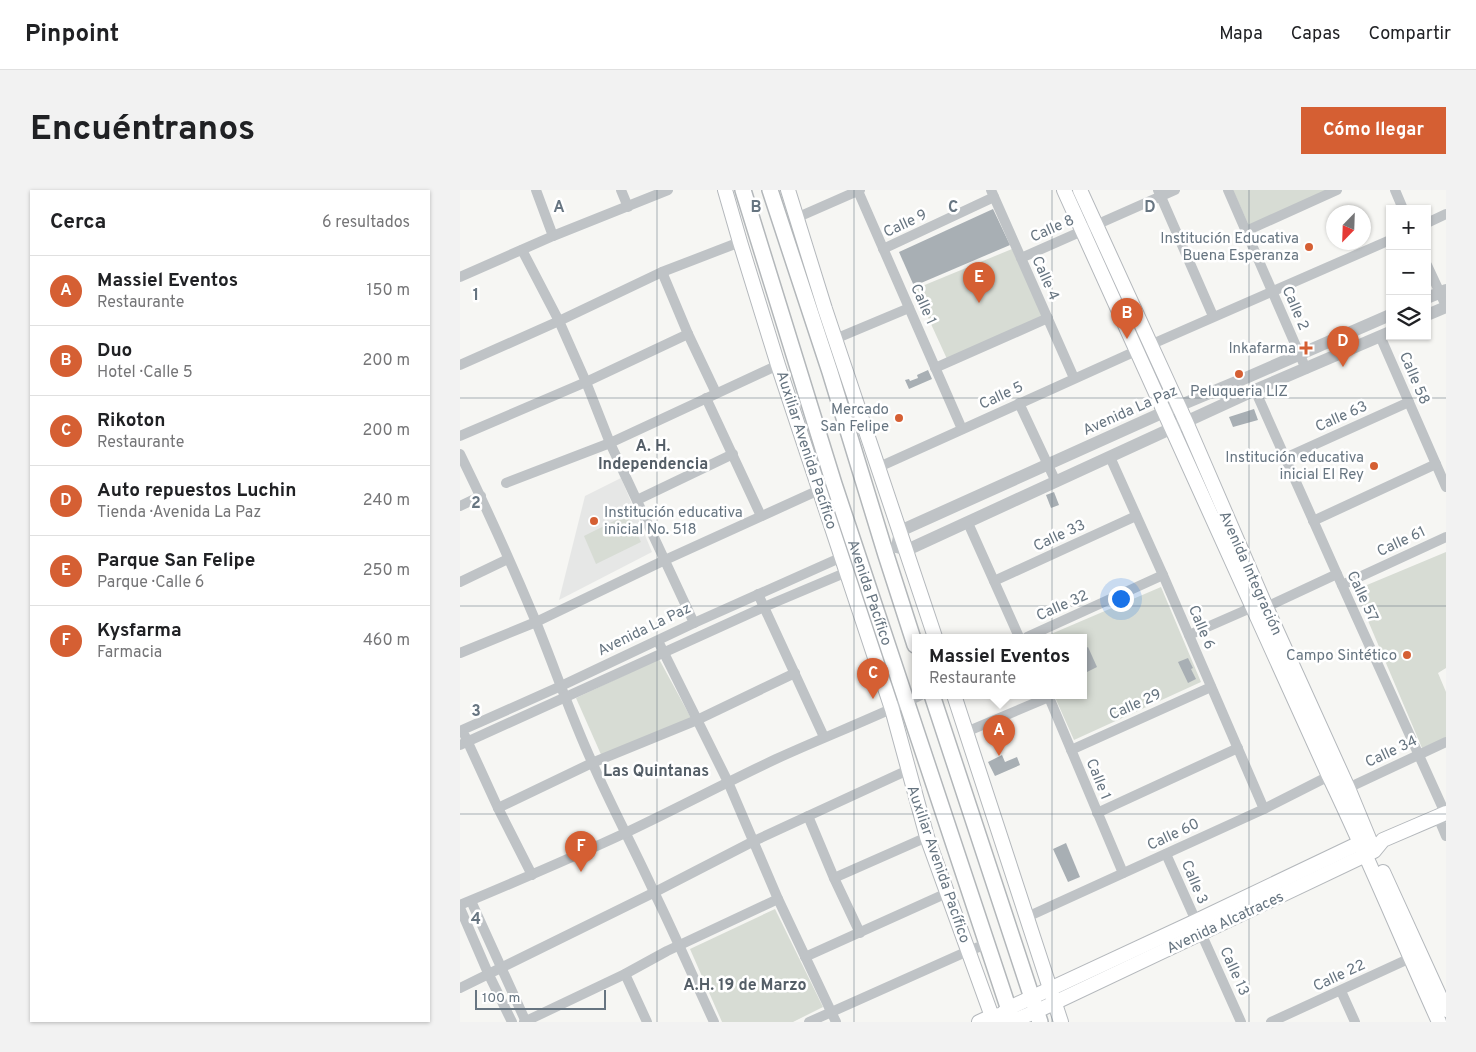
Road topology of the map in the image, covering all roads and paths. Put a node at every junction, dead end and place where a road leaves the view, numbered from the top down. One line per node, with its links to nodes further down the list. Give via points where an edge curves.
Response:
1 (536, 190): 24 (street)
2 (621, 190): 18 (street)
3 (668, 190): 18 (street)
4 (725, 190): 25 (main road, Auxiliar Avenida Pacífico)
5 (743, 190): 118 (main road, Avenida Pacífico, via 834,484)
6 (770, 190): 86 (main road, Avenida Pacífico, via 833,381)
7 (788, 190): 20 (main road)
8 (1064, 190): 22 (main road)
9 (1080, 190): 22 (main road, Avenida Integración)
10 (1175, 190): 15 (street)
11 (1228, 190): 23 (street, Calle 2)
12 (1337, 190): 23 (street)
13 (1395, 190): 17 (street)
14 (859, 191): 20 (street); 27 (street, Calle 1)
15 (1159, 193): 22 (street); 39 (street)
16 (992, 194): 27 (street, Calle 9); 29 (street, Calle 4)
17 (1401, 205)
18 (628, 207): 24 (street)
19 (1446, 214): 21 (street)
20 (796, 218): 45 (main road)
21 (1431, 221)
22 (1089, 228): 29 (street, Calle 8); 46 (main road, Avenida Integración); 47 (main road)
23 (1246, 231): 33 (street, Calle 2)
24 (553, 236): 28 (street)
25 (740, 242): 30 (street); 50 (main road, Auxiliar Avenida Pacífico)
26 (1386, 242): 33 (street)
27 (884, 249): 37 (street, Calle 1)
28 (522, 250): 32 (street); 42 (street)
29 (1021, 258): 41 (street, Calle 4)
30 (662, 272): 42 (street); 43 (street)
31 (1431, 272): 34 (street)
32 (460, 277)
33 (1272, 290): 39 (street); 48 (street, Calle 2)
34 (1443, 291): 35 (street); 36 (street)
35 (1431, 296)
36 (1446, 307): 38 (street)
37 (909, 308): 45 (street); 51 (street, Calle 1)
38 (1431, 314)
39 (1213, 316): 46 (street)
40 (1386, 317): 48 (street, Avenida La Paz)
41 (1048, 318): 51 (street); 53 (street, Calle 4)
42 (559, 321): 49 (street); 54 (street)
43 (688, 334): 54 (street); 56 (street)
44 (1385, 334): 52 (street); 57 (street, Calle 58)
45 (835, 339): 72 (main road)
46 (1150, 345): 59 (main road, Avenida Integración)
47 (1136, 351): 53 (street, Calle 5); 60 (main road)
48 (1299, 354): 52 (street, Calle 2); 59 (street, Avenida La Paz)
49 (460, 364)
50 (778, 365): 56 (street); 76 (main road, Auxiliar Avenida Pacífico)
51 (935, 368): 63 (street, Calle 1)
52 (1306, 369): 55 (street)
53 (1074, 378): 58 (street, Calle 5)
54 (586, 382): 64 (street); 65 (street)
55 (1255, 390): 61 (street); 69 (street, Calle 57)
56 (711, 395): 65 (street); 67 (street)
57 (1409, 402): 69 (street, Calle 63); 70 (street, Calle 58)
58 (1019, 403): 63 (street, Calle 5); 71 (street)
59 (1178, 406): 60 (street, Avenida La Paz); 61 (main road, Avenida Integración)
60 (1164, 412): 62 (main road); 71 (street, Avenida La Paz)
61 (1191, 420): 62 (street); 98 (main road, Avenida Integración)
62 (1172, 428): 68 (street); 98 (main road)
63 (962, 429): 72 (street, Calle 5)
64 (460, 436)
65 (610, 443): 74 (street); 78 (street)
66 (460, 454): 77 (street)
67 (733, 454): 78 (street); 80 (street)
68 (1110, 457): 73 (street); 81 (street, Calle 6)
69 (1285, 458): 82 (street, Calle 57)
70 (1436, 464): 75 (street, Calle 58); 82 (street)
71 (1047, 465): 73 (street); 84 (street, Avenida La Paz)
72 (879, 467): 84 (main road)
73 (1056, 482): 83 (street)
74 (506, 484)
75 (1446, 487)
76 (819, 490): 80 (street); 87 (main road, Auxiliar Avenida Pacífico)
77 (481, 496): 79 (street); 88 (street)
78 (637, 500): 89 (street)
79 (460, 506)
80 (761, 516): 89 (street)
81 (1136, 516): 92 (street, Calle 6); 93 (street, Calle 33)
82 (1313, 521): 91 (street, Calle 57)
83 (968, 523): 86 (street); 93 (street)
84 (900, 531): 86 (main road)
85 (1446, 537): 95 (street, Calle 61)
86 (897, 551): 101 (main road, Avenida Pacífico); 102 (main road)
87 (842, 557): 90 (main road, Auxiliar Avenida Pacífico); 96 (street, Avenida La Paz)
88 (508, 559): 94 (street); 99 (street)
89 (665, 560): 99 (street); 100 (street)
90 (847, 572): 97 (street); 119 (main road, Auxiliar Avenida Pacífico)
91 (1337, 574): 95 (street, Calle 57); 98 (street)
92 (1164, 575): 104 (street, Calle 32); 105 (street, Calle 6)
93 (994, 581): 103 (street)
94 (460, 582)
95 (1342, 585): 128 (street, Calle 57)
96 (758, 594): 97 (street); 100 (street, Avenida La Paz)
97 (764, 607): 108 (street); 109 (street)
98 (1259, 607): 105 (street); 131 (main road); 133 (main road, Avenida Integración)
99 (536, 622): 107 (street); 110 (street)
100 (694, 623): 106 (street, Avenida La Paz)
101 (913, 634)
102 (934, 634)
103 (1018, 634)
104 (1034, 634)
105 (1189, 635): 111 (street, Calle 6)
106 (658, 641): 108 (street); 110 (street, Avenida La Paz)
107 (460, 653)
108 (664, 653): 112 (street); 120 (street)
109 (795, 673): 120 (street); 123 (street)
110 (561, 686): 112 (street); 121 (street, Avenida La Paz)
111 (1210, 687): 126 (street, Calle 6); 127 (street, Calle 29)
112 (564, 698): 125 (street); 129 (street)
113 (913, 699): 118 (street)
114 (933, 699): 167 (main road)
115 (955, 699): 122 (main road)
116 (1041, 699): 122 (street)
117 (1049, 699): 127 (street, Calle 1)
118 (907, 702): 119 (street); 155 (main road, Avenida Pacífico)
119 (892, 709): 123 (street); 130 (main road, Auxiliar Avenida Pacífico)
120 (697, 720): 129 (street); 132 (street)
121 (461, 731): 125 (street)
122 (966, 732): 152 (main road)
123 (824, 737): 132 (street)
124 (1446, 742): 128 (street, Calle 34)
125 (464, 744): 134 (street)
126 (1238, 748): 135 (street, Calle 6); 136 (street)
127 (1071, 750): 136 (street, Calle 1)
128 (1419, 754): 133 (street, Calle 34); 137 (street, Calle 57)
129 (592, 763): 134 (street); 139 (street)
130 (908, 770): 138 (street); 141 (main road, Auxiliar Avenida Pacífico)
131 (1329, 776): 135 (street, Calle 60); 143 (main road)
132 (728, 782): 139 (street); 142 (street)
133 (1348, 788): 143 (main road, Avenida Integración)
134 (498, 808): 146 (street)
135 (1264, 809): 144 (street, Calle 60)
136 (1097, 813): 145 (street, Calle 1)
137 (1443, 814): 140 (street, Calle 57); 143 (main road)
138 (808, 816): 142 (street); 147 (street)
139 (624, 833): 146 (street); 148 (street)
140 (1446, 836)
141 (927, 837): 147 (street); 149 (main road, Auxiliar Avenida Pacífico)
142 (754, 841): 148 (street); 150 (street)
143 (1370, 845): 153 (main road); 158 (main road, Avenida Integración)
144 (1166, 854): 145 (street, Calle 60); 153 (street, Calle 3)
145 (1123, 873): 152 (street, Calle 60)
146 (532, 875): 151 (street)
147 (834, 878): 154 (street)
148 (654, 892): 156 (street); 160 (street)
149 (947, 893): 154 (street); 157 (main road, Auxiliar Avenida Pacífico)
150 (778, 899): 156 (street); 159 (street)
151 (463, 902): 160 (street); 161 (street)
152 (1027, 917): 164 (main road)
153 (1198, 927): 164 (main road); 166 (main road, Avenida Alcatraces); 178 (street, Calle 13)
154 (860, 933): 159 (street)
155 (987, 944): 157 (street); 170 (main road, Avenida Pacífico)
156 (679, 947): 162 (street); 174 (street)
157 (968, 951): 169 (street); 170 (main road, Auxiliar Avenida Pacífico)
158 (1415, 956): 165 (street, Calle 22); 168 (main road, Avenida Integración); 181 (main road)
159 (805, 957): 169 (street)
160 (500, 967): 161 (street); 172 (street)
161 (488, 973): 163 (street); 171 (street)
162 (625, 974): 172 (street); 173 (street)
163 (460, 988)
164 (1050, 989): 166 (main road); 167 (main road)
165 (1341, 990): 179 (street, Calle 22); 180 (street)
166 (1054, 1003): 167 (main road, Avenida Alcatraces); 177 (main road)
167 (1036, 1010): 170 (main road)
168 (1446, 1010)
169 (830, 1012): 175 (street); 176 (street)
170 (1000, 1018)
171 (512, 1022)
172 (525, 1022)
173 (648, 1022)
174 (714, 1022)
175 (809, 1022)
176 (836, 1022)
177 (1060, 1022)
178 (1241, 1022)
179 (1271, 1022)
180 (1356, 1022)
181 (1439, 1022)

